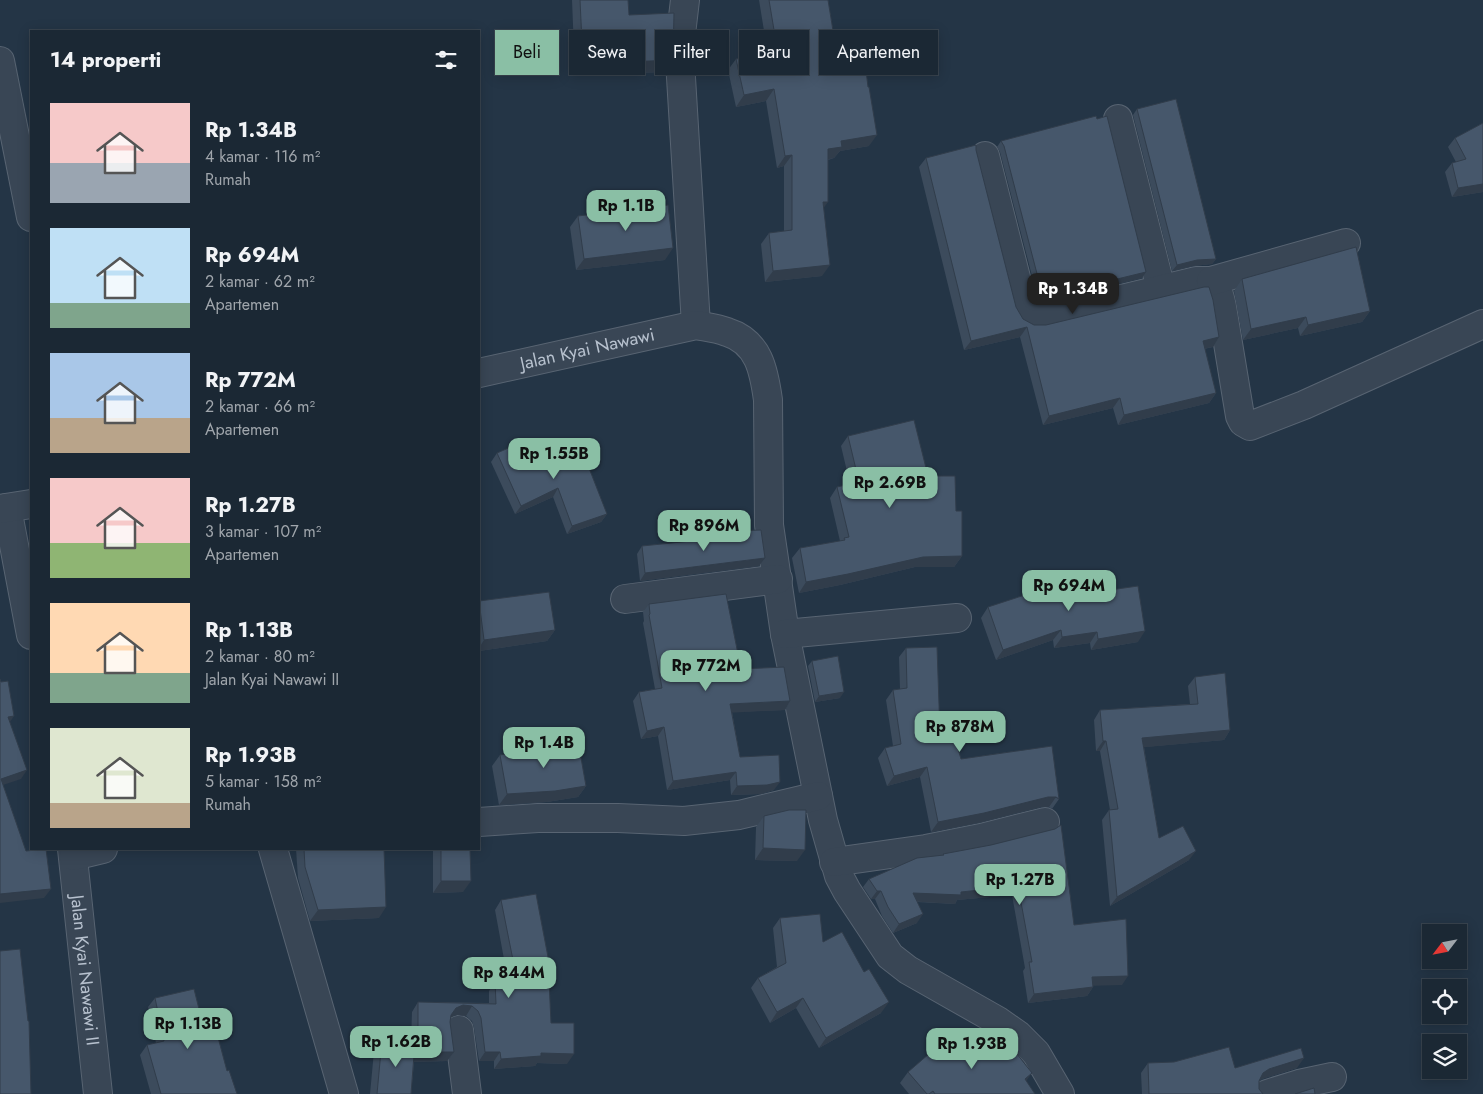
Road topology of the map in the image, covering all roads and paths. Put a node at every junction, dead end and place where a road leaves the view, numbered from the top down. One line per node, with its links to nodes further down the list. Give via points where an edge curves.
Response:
1 (685, 0): 10 (street, via 680,61)
2 (0, 61): 5 (street)
3 (1118, 119): 8 (street)
4 (985, 156): 8 (street, via 1027,318 1032,320)
5 (30, 212)
6 (1346, 242): 7 (street)
7 (1211, 281): 8 (street); 9 (street, via 1216,286 1222,307 1240,416 1250,426)
8 (1161, 289)
9 (1483, 324)
10 (696, 325): 11 (street, Jalan Kyai Nawawi); 13 (street, via 734,335 746,342 760,361 768,400 770,525)
11 (480, 373)
12 (13, 507): 16 (street)
13 (778, 579): 14 (street); 17 (street)
14 (625, 599)
15 (956, 618): 17 (street)
16 (30, 628)
17 (786, 634): 18 (street)
18 (818, 796): 19 (street, via 739,814 684,821 538,818); 24 (street)
19 (480, 822)
20 (1045, 822): 24 (street, via 926,849)
21 (93, 850): 23 (street)
22 (273, 850): 28 (street)
23 (73, 852): 27 (street, Jalan Kyai Nawawi II)
24 (834, 862): 30 (street, via 847,891 890,956 1018,1035 1036,1053)
25 (458, 1030): 29 (street)
26 (1332, 1077): 31 (street)
27 (98, 1094)
28 (344, 1094)
29 (467, 1094)
30 (1060, 1094)
31 (1267, 1094)

